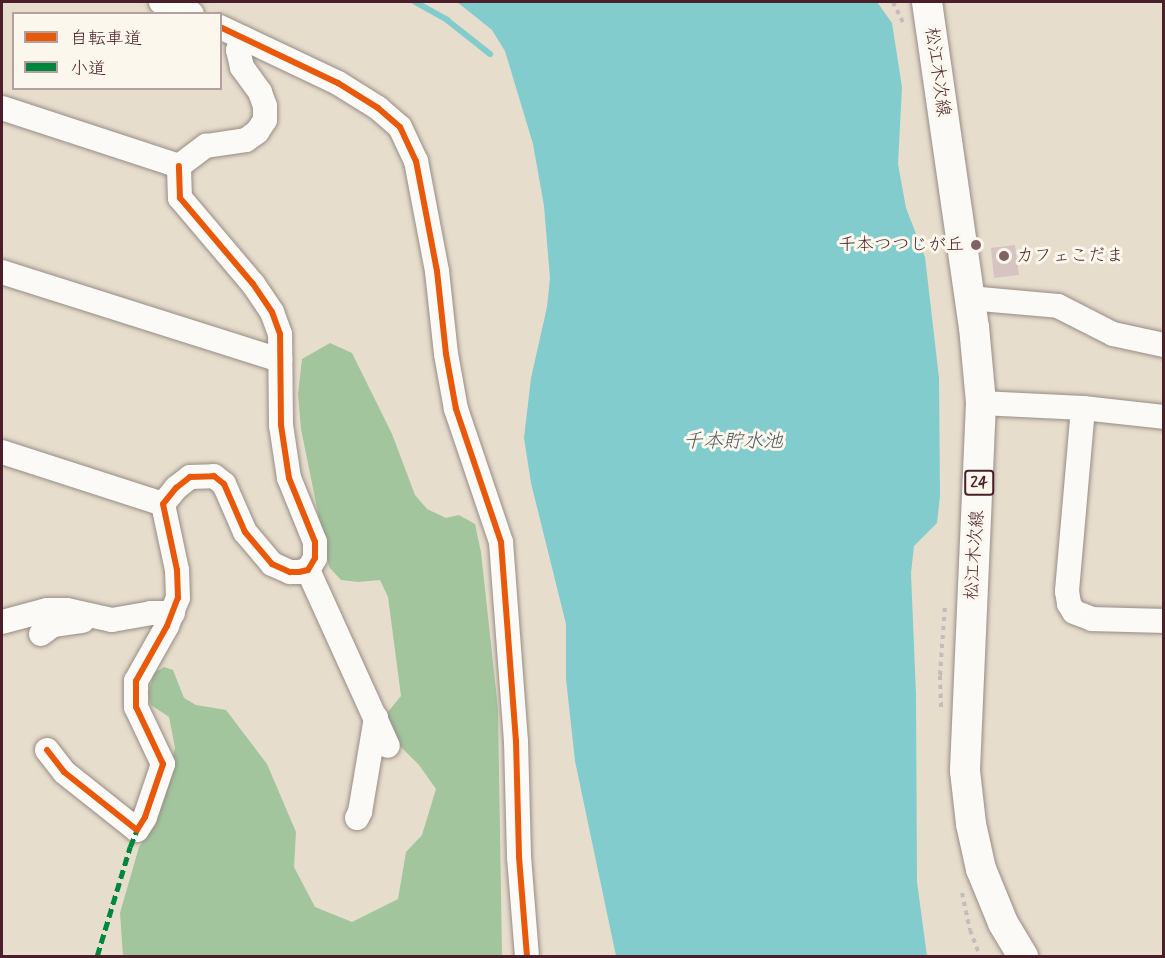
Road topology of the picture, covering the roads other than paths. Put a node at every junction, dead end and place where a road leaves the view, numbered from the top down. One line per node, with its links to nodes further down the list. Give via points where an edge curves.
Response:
1 (161, 2): 3 (street)
2 (927, 2): 9 (main road, 松江木次線 / 24)
3 (187, 12)
4 (222, 28): 5 (street)
5 (243, 38): 7 (street, via 238,50 242,67 260,92 265,120 246,140 206,146); 27 (street, via 339,83 378,108 400,127 416,161 437,271 456,409 501,542)
6 (2, 108): 7 (street)
7 (179, 166): 11 (street, via 180,198 272,312 280,334)
8 (2, 272): 11 (street)
9 (969, 298): 10 (street, via 1058,306 1113,334); 12 (main road, 松江木次線 / 24)
10 (1164, 345)
11 (280, 360): 17 (street, via 281,425 289,478 315,542 315,558)
12 (981, 403): 13 (street); 28 (main road, 松江木次線 / 24, via 965,771 981,869 1003,923)
13 (1083, 408): 14 (street); 20 (street, via 1069,604 1074,612 1092,619)
14 (1164, 417)
15 (2, 452): 16 (street)
16 (164, 504): 17 (street, via 190,477 214,476 224,484 244,532 272,564 290,572); 18 (street, via 177,570 178,598)
17 (308, 570): 23 (street)
18 (172, 613): 19 (street, via 112,620); 25 (street, via 136,681 136,707 163,764 137,830 64,772)
19 (100, 617): 21 (street, via 47,610); 22 (street, via 53,626)
20 (1164, 621)
21 (2, 622)
22 (41, 634)
23 (376, 717): 24 (street); 26 (street)
24 (388, 746)
25 (47, 750)
26 (357, 818)
27 (527, 957)
28 (1023, 957)

